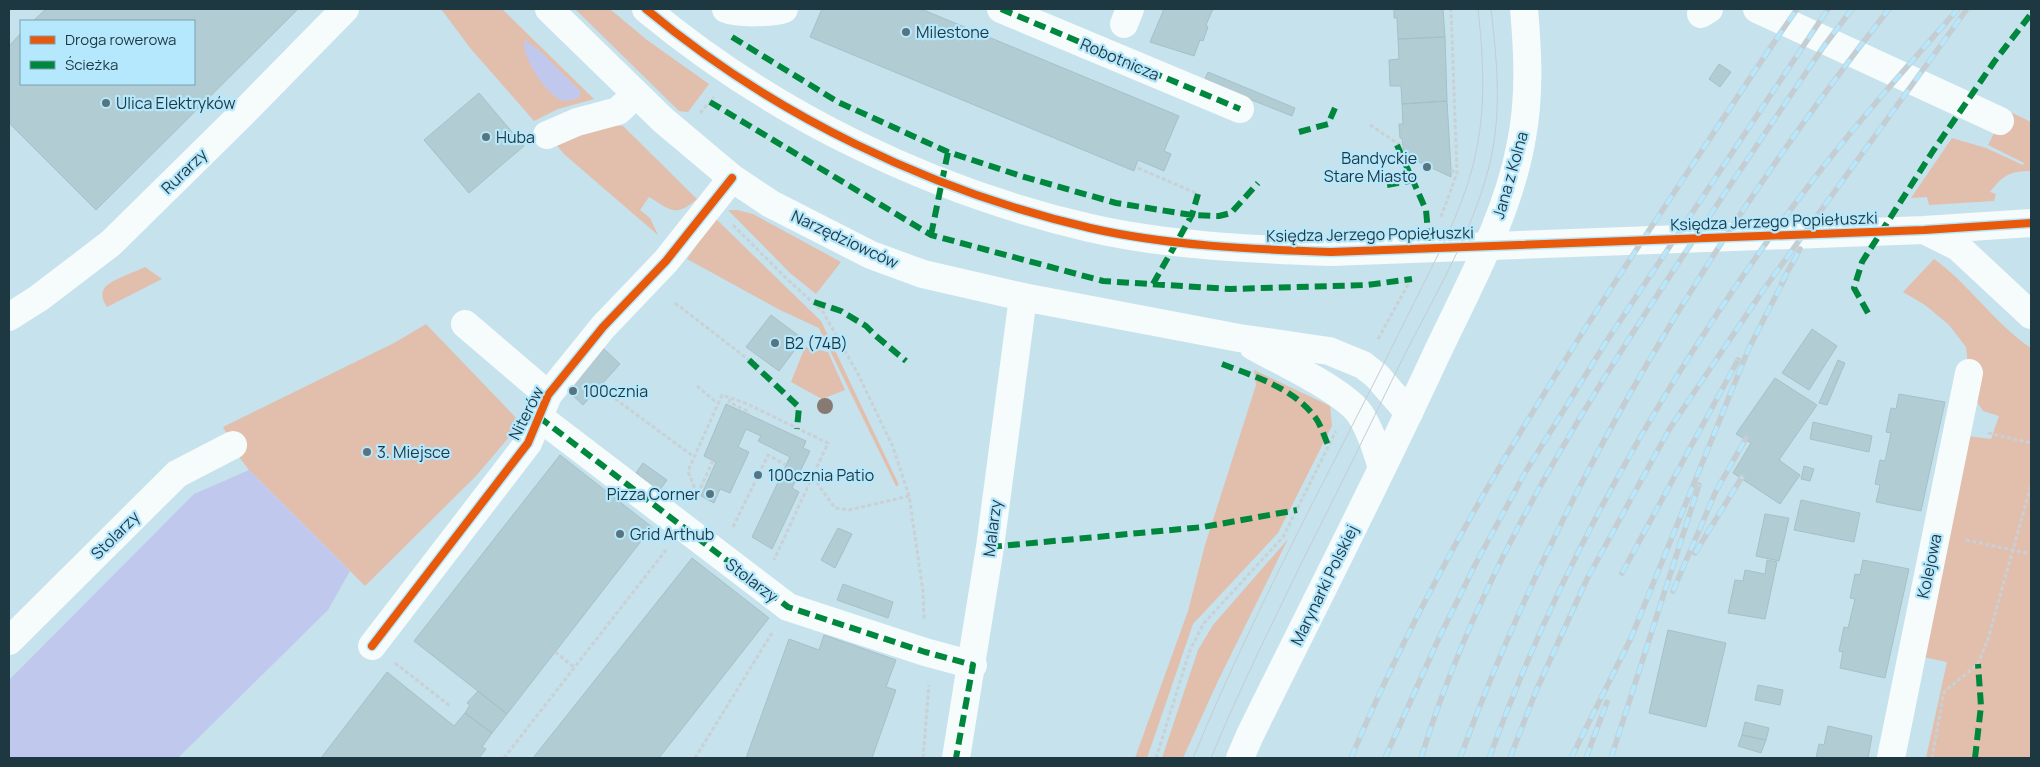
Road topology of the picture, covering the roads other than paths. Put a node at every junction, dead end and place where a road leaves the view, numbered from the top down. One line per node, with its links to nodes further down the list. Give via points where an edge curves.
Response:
1 (345, 9): 18 (street, Rurarzy, via 111,243)
2 (549, 9): 9 (street, Narzędziowców)
3 (646, 9): 15 (street, Księdza Jerzego Popiełuszki, via 698,50 806,120 874,153 950,184 1032,213 1092,229 1238,249 1331,252)
4 (726, 9): 5 (street, via 758,12)
5 (784, 9)
6 (1000, 9): 10 (street, Robotnicza)
7 (1524, 9): 23 (street, Jana z Kolna, via 1527,76 1521,145 1507,194 1483,255)
8 (1759, 10): 11 (street)
9 (636, 94): 12 (street, via 618,111 577,122); 13 (street, Narzędziowców, via 680,136)
10 (1240, 109)
11 (2000, 121)
12 (547, 135)
13 (732, 178): 16 (street, Narzędziowców, via 771,204 871,255 923,274); 22 (street, Niterów, via 666,261 603,327)
14 (2031, 223): 15 (street, Księdza Jerzego Popiełuszki)
15 (1924, 230): 17 (street, Księdza Jerzego Popiełuszki, via 1958,247)
16 (1023, 297): 20 (street, Narzędziowców); 28 (street, Malarzy)
17 (2031, 315)
18 (9, 317)
19 (464, 324): 22 (street, Stolarzy)
20 (1238, 338): 23 (street, Narzędziowców, via 1329,351 1363,365 1377,376); 25 (street, Narzędziowców, via 1345,398 1368,428)
21 (1969, 373): 31 (street, Kolejowa)
22 (544, 406): 27 (street, Niterów, via 528,443); 28 (street, Stolarzy, via 788,606 925,652)
23 (1409, 414): 25 (street, Marynarki Polskiej)
24 (233, 445): 26 (street, Stolarzy, via 177,474)
25 (1382, 468): 30 (street, Marynarki Polskiej)
26 (9, 641)
27 (372, 646)
28 (973, 664): 29 (street, Malarzy)
29 (956, 758)
30 (1240, 758)
31 (1891, 758)

